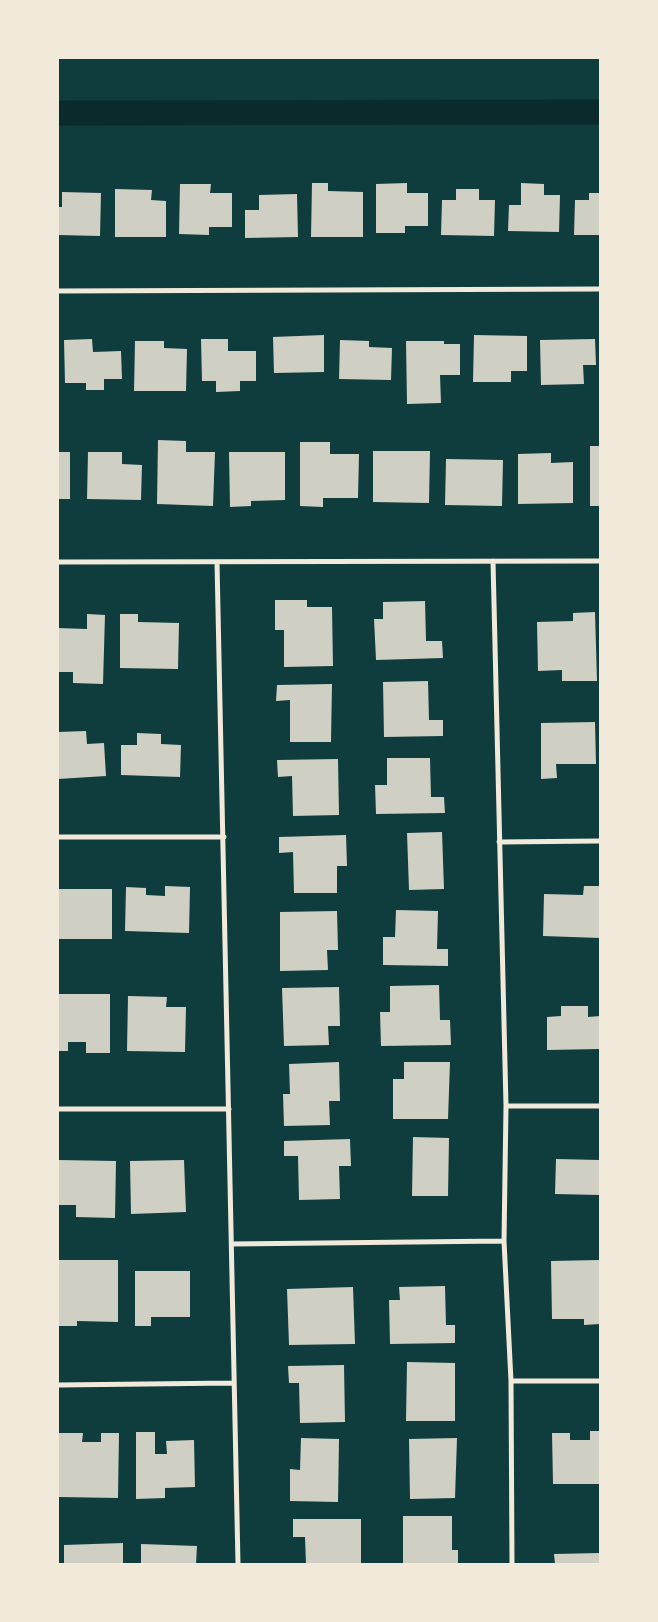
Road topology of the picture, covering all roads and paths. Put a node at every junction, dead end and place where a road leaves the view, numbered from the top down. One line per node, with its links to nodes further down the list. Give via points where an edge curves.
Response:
1 (600, 289): 2 (street)
2 (58, 290)
3 (493, 561): 4 (street); 6 (street); 10 (street)
4 (600, 561)
5 (58, 562): 6 (street)
6 (217, 562): 8 (street)
7 (58, 837): 8 (street)
8 (224, 837): 14 (street)
9 (600, 841): 10 (street)
10 (499, 842): 11 (street)
11 (506, 1106): 12 (street); 15 (street)
12 (600, 1106)
13 (58, 1109): 14 (street)
14 (229, 1109): 16 (street)
15 (504, 1241): 16 (street); 17 (street)
16 (232, 1244): 19 (street)
17 (511, 1381): 18 (street); 22 (street)
18 (600, 1381)
19 (233, 1383): 20 (street); 21 (street)
20 (58, 1385)
21 (238, 1564)
22 (512, 1564)

